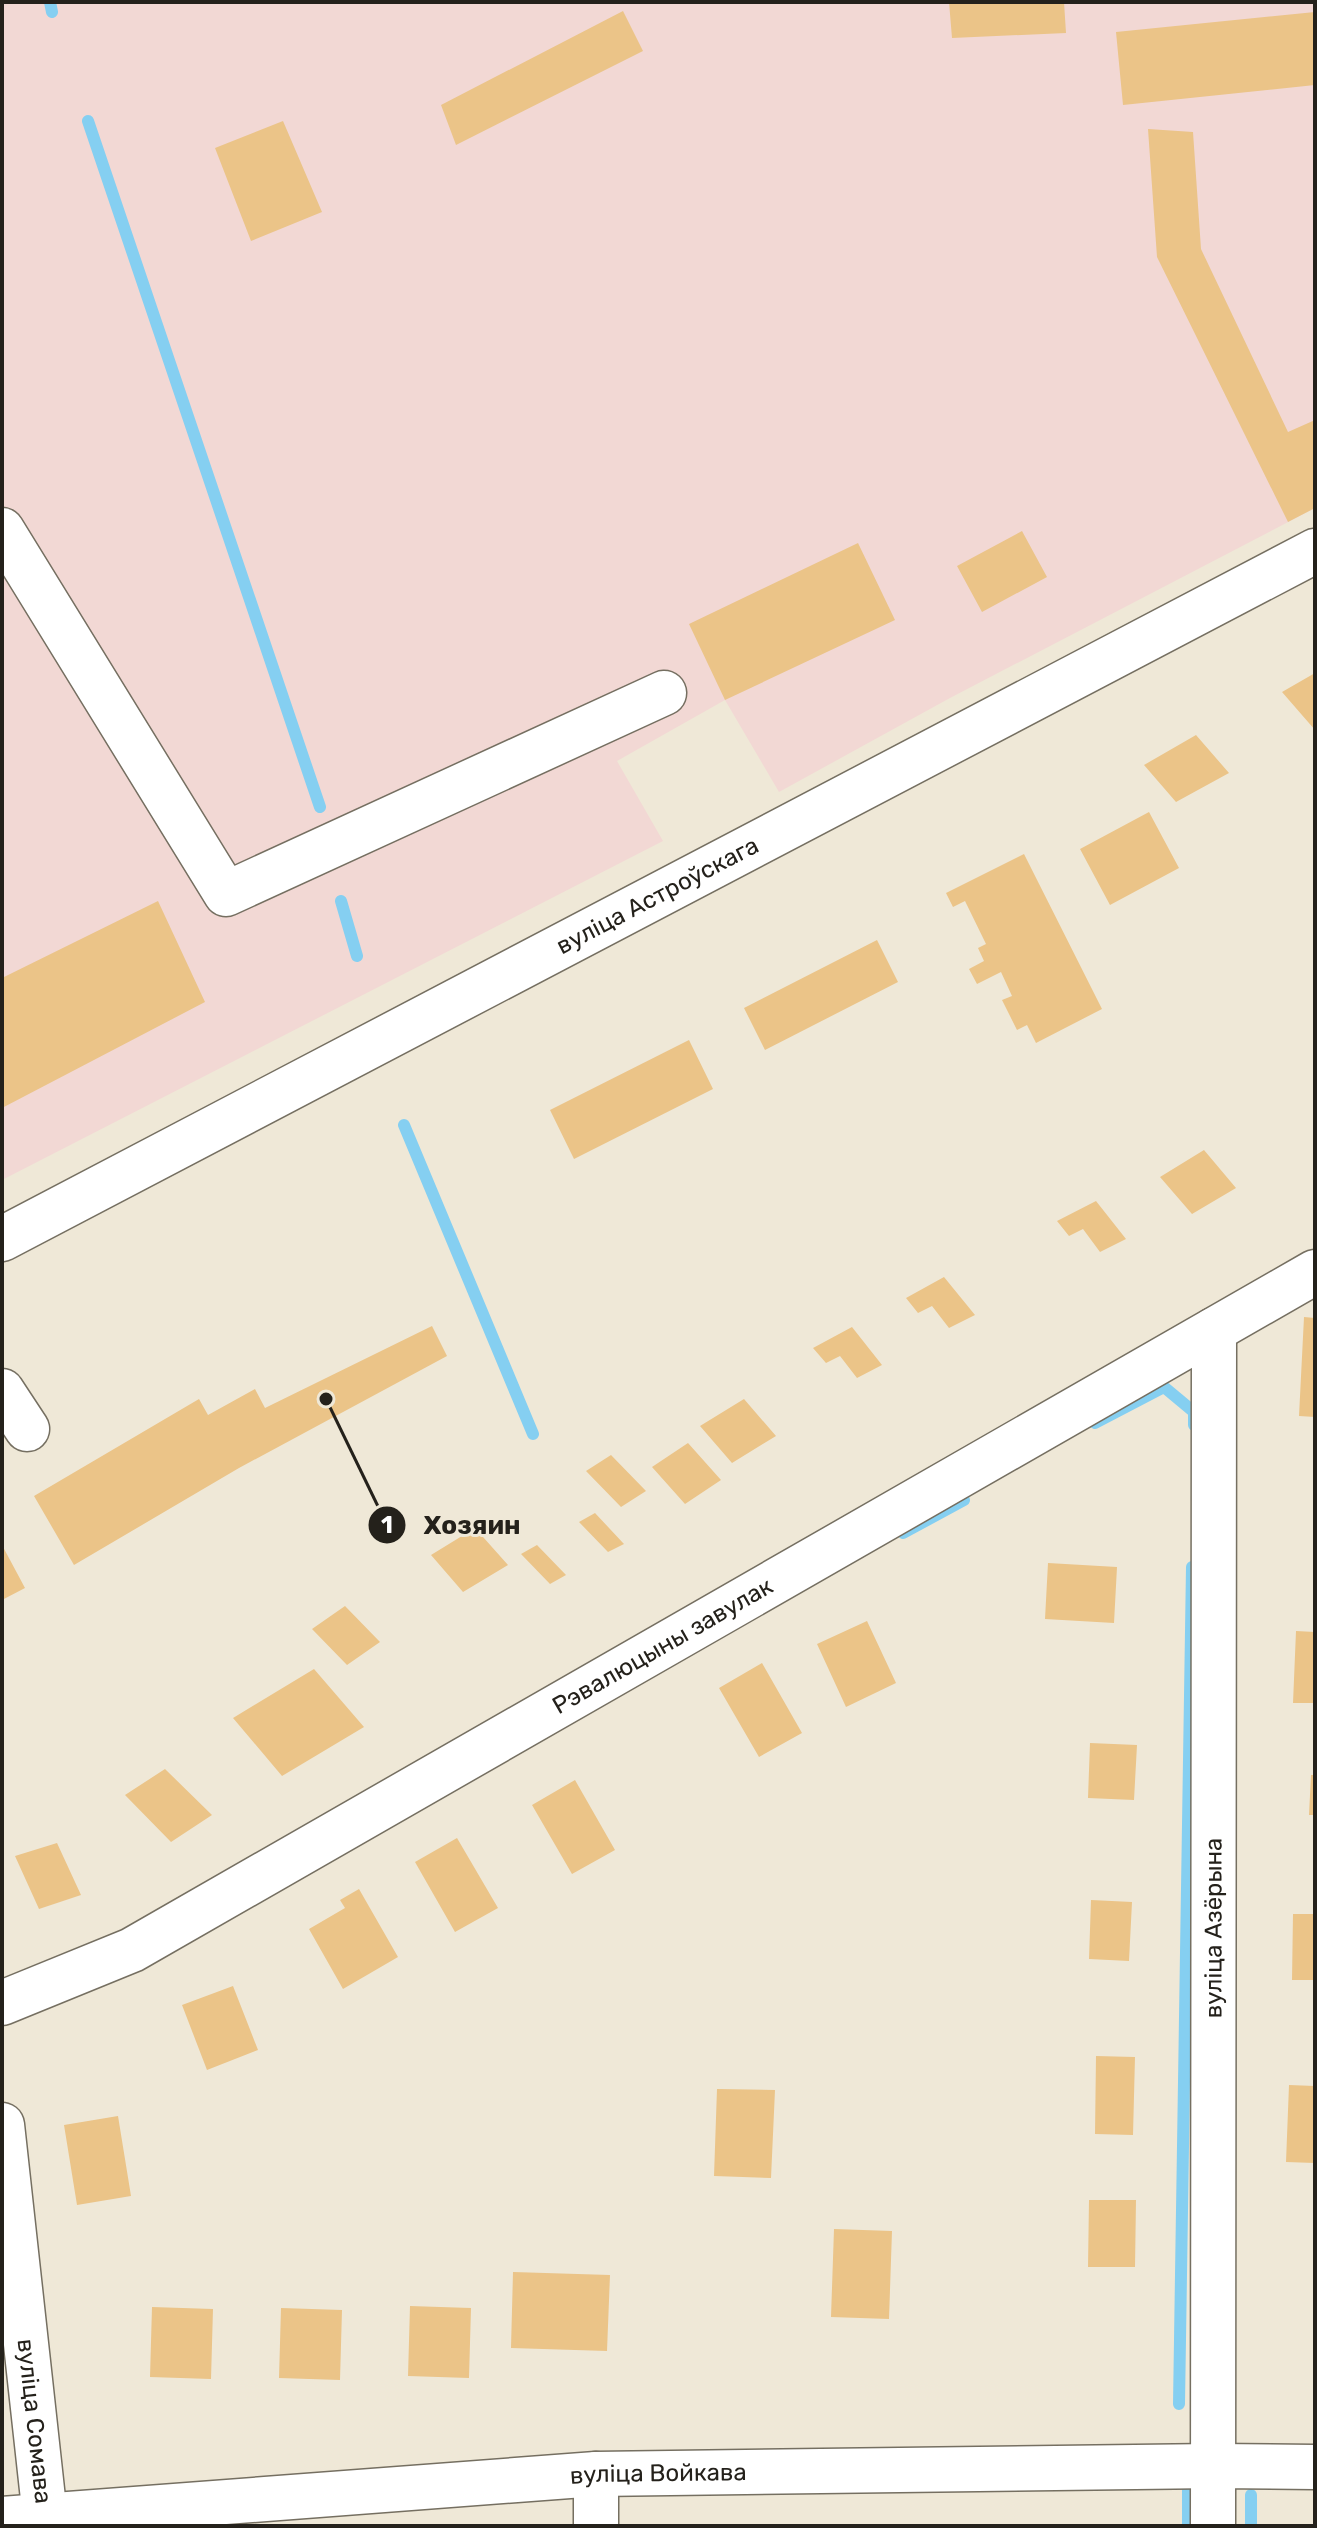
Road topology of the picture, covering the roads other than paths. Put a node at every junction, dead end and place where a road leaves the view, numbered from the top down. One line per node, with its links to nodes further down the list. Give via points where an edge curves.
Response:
1 (2, 530): 3 (street, via 226,894)
2 (1315, 551): 4 (street, вуліца Астроўскага)
3 (664, 693)
4 (2, 1239)
5 (1315, 1272): 6 (street, Рэвалюцыны завулак)
6 (1214, 1330): 9 (street, Рэвалюцыны завулак, via 132,1950); 11 (street, вуліца Азёрына)
7 (2, 1391): 8 (street)
8 (27, 1429)
9 (2, 2003)
10 (2, 2125): 15 (street, вуліца Сомава)
11 (1214, 2466): 12 (street, вуліца Войкава); 13 (street, вуліца Войкава); 17 (street, вуліца Азёрына)
12 (1315, 2467)
13 (596, 2474): 15 (street, вуліца Войкава); 16 (street)
14 (2, 2519): 15 (street, вуліца Войкава)
15 (46, 2521)
16 (596, 2526)
17 (1213, 2526)

